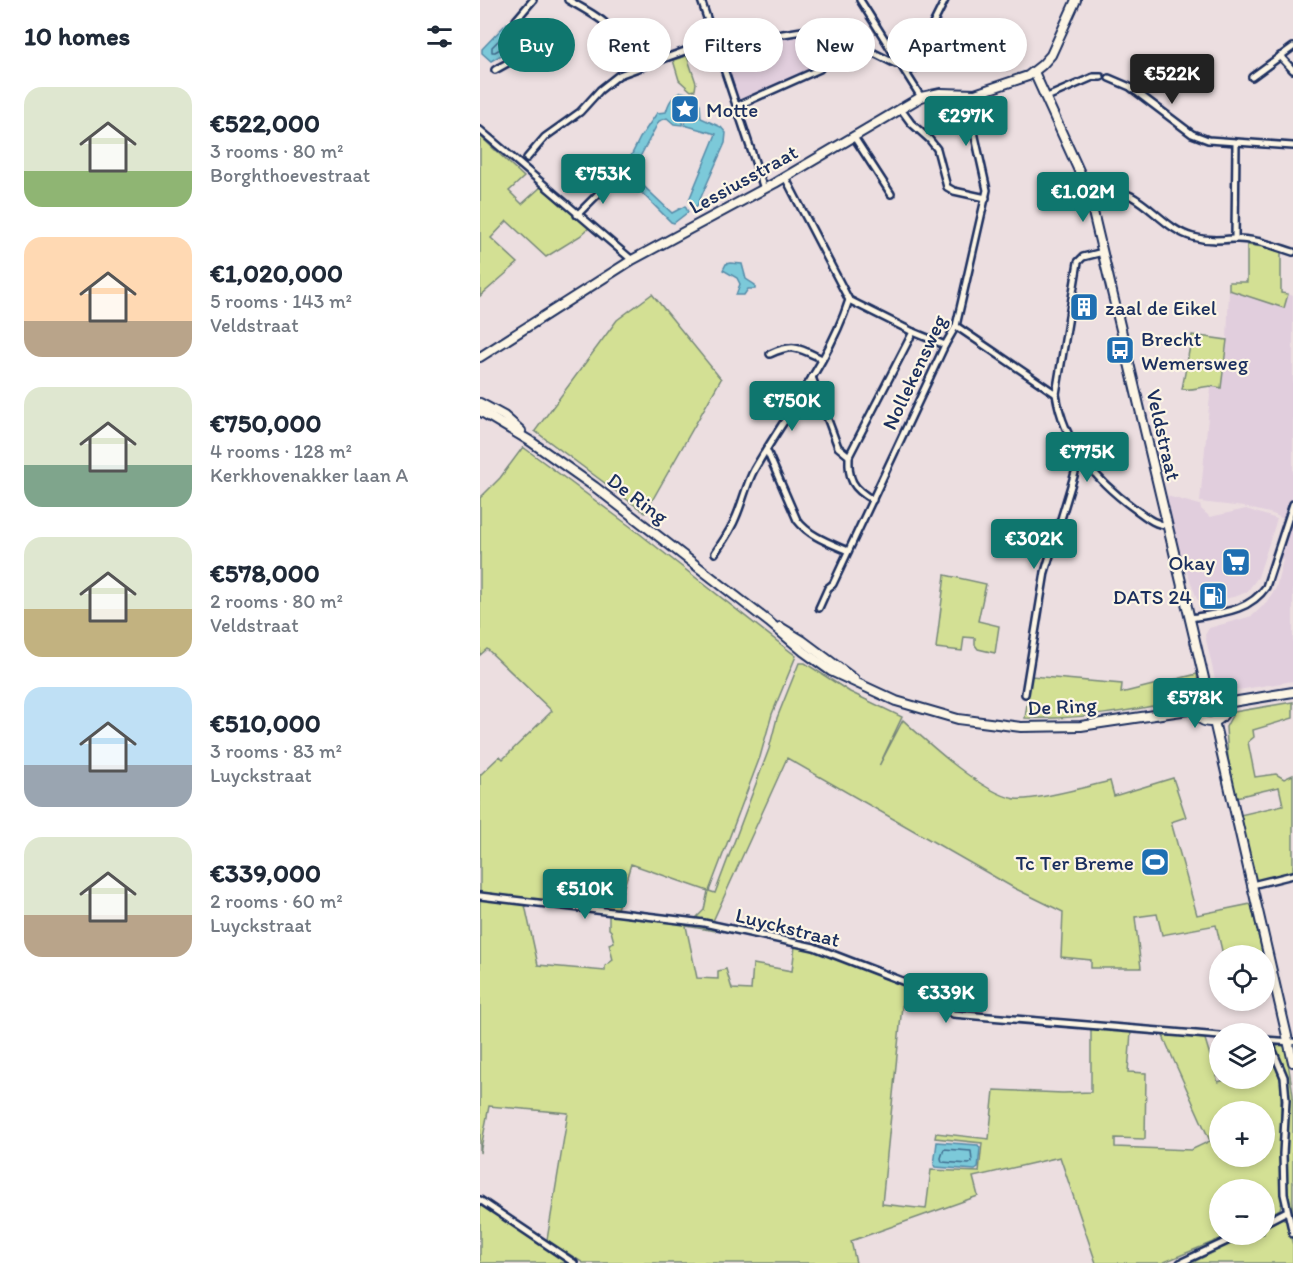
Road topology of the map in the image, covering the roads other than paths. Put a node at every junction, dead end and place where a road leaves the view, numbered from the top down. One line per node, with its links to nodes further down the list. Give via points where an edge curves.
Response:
1 (533, 0): 13 (street, via 516,20 536,38 534,43)
2 (568, 0): 7 (street)
3 (701, 0): 8 (street)
4 (861, 0): 10 (street)
5 (945, 0): 9 (street)
6 (1076, 0): 19 (main road, via 1051,55)
7 (597, 18)
8 (707, 18)
9 (936, 18)
10 (887, 41)
11 (1293, 47): 12 (street)
12 (1281, 56): 14 (street); 21 (street)
13 (495, 70)
14 (1293, 70)
15 (626, 72): 32 (street, via 545,137)
16 (726, 72): 26 (street)
17 (816, 72): 26 (street)
18 (906, 72): 24 (street)
19 (1034, 72): 23 (main road); 25 (main road, Veldstraat)
20 (1101, 77): 25 (street)
21 (1252, 77)
22 (1109, 78): 30 (street, via 1130,87 1192,134)
23 (966, 96): 24 (main road, via 940,93); 38 (street)
24 (921, 97): 27 (main road, Lessiusstraat)
25 (1047, 97): 35 (main road, Veldstraat)
26 (737, 106): 36 (street)
27 (900, 108): 29 (main road, Lessiusstraat); 38 (street, via 937,149 947,187)
28 (480, 130): 39 (street)
29 (854, 137): 33 (main road, Lessiusstraat); 37 (street)
30 (1236, 143): 31 (street); 40 (street)
31 (1293, 146)
32 (527, 158)
33 (785, 177): 36 (main road, Lessiusstraat); 44 (street)
34 (613, 179): 39 (street)
35 (1086, 188): 40 (street, via 1122,192 1192,237); 41 (main road, Veldstraat)
36 (764, 189): 43 (main road, Lessiusstraat)
37 (891, 194)
38 (986, 198): 45 (street, Nollekensweg)
39 (577, 215): 43 (street)
40 (1235, 239): 42 (street)
41 (1103, 252): 52 (street, via 1078,262); 61 (main road, Veldstraat)
42 (1293, 252)
43 (632, 260): 49 (main road, Lessiusstraat)
44 (849, 300): 46 (street); 50 (street)
45 (956, 326): 47 (street, Nollekensweg); 52 (street)
46 (913, 332): 47 (street); 57 (street)
47 (945, 345): 59 (street, Nollekensweg)
48 (770, 354): 50 (street, via 786,347)
49 (480, 357)
50 (822, 359): 51 (street)
51 (812, 378): 56 (street); 57 (street, via 838,447)
52 (1056, 394): 58 (street, via 1066,432)
53 (480, 403): 55 (main road, via 495,410)
54 (480, 411): 55 (main road, De Ring)
55 (530, 441): 70 (main road, De Ring, via 802,651 831,671 896,701 957,719 1021,727 1081,726)
56 (767, 451): 62 (street, via 803,528); 63 (street, via 754,469 732,528)
57 (849, 456): 59 (street, via 848,471 854,486)
58 (1080, 456): 61 (street, via 1110,491 1156,524); 68 (street, via 1045,572)
59 (873, 500): 62 (street, Nollekensweg)
60 (1292, 507): 65 (street, via 1260,595 1242,608)
61 (1167, 525): 65 (main road, Veldstraat)
62 (848, 551): 64 (street, Nollekensweg)
63 (715, 553)
64 (819, 608)
65 (1191, 618): 66 (main road, Veldstraat)
66 (1207, 690): 69 (main road, via 1221,694); 70 (main road, via 1198,696)
67 (1293, 692): 69 (main road)
68 (1025, 694)
69 (1226, 703): 71 (main road, via 1222,716)
70 (1195, 709): 71 (main road, via 1200,718)
71 (1214, 721): 73 (main road)
72 (1293, 875): 73 (street)
73 (1252, 885): 77 (main road)
74 (480, 896): 75 (street, Luyckstraat, via 704,923 814,947 910,984 953,1014 963,1016)
75 (1209, 1035)
76 (1275, 1041): 77 (street)
77 (1291, 1042): 79 (main road)
78 (1275, 1057): 81 (street, via 1284,1077 1286,1100)
79 (1293, 1062)
80 (480, 1200): 85 (street)
81 (1287, 1211): 82 (street); 83 (street)
82 (1275, 1217)
83 (1293, 1234)
84 (1221, 1245): 86 (street)
85 (574, 1263)
86 (1180, 1263)

